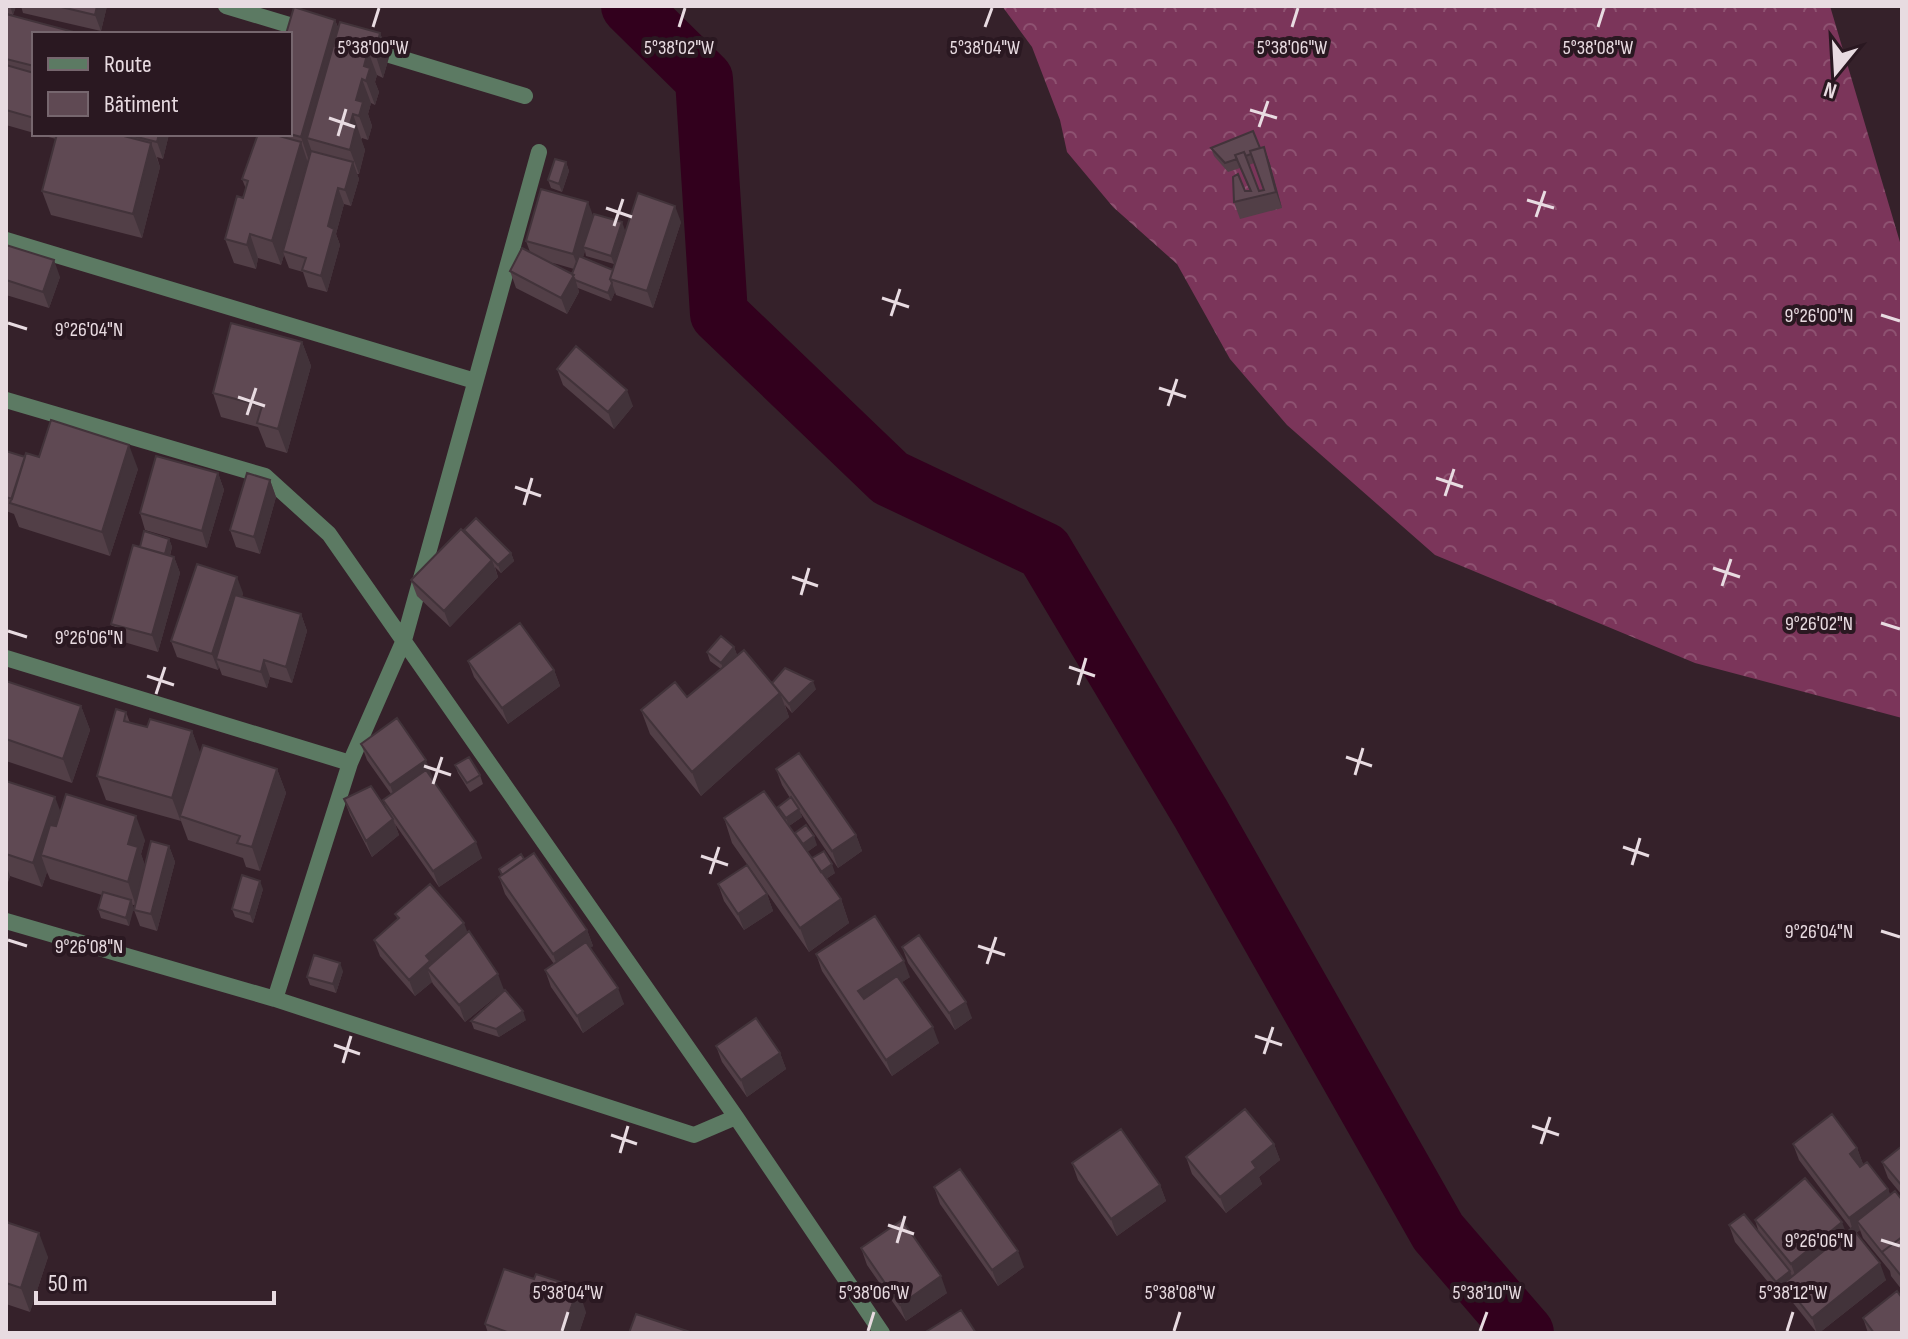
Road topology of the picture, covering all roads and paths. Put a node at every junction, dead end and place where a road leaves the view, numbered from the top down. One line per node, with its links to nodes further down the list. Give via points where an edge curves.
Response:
1 (226, 6): 2 (street)
2 (331, 38)
3 (361, 47): 4 (street)
4 (525, 96)
5 (539, 152): 7 (street)
6 (6, 240): 7 (street)
7 (475, 381): 9 (street)
8 (6, 400): 9 (street, via 265,476 329,534)
9 (404, 640): 11 (street); 14 (street)
10 (6, 658): 11 (street)
11 (350, 763): 13 (street)
12 (6, 921): 13 (street)
13 (275, 999): 14 (street, via 694,1135)
14 (736, 1117): 15 (street)
15 (882, 1333)

